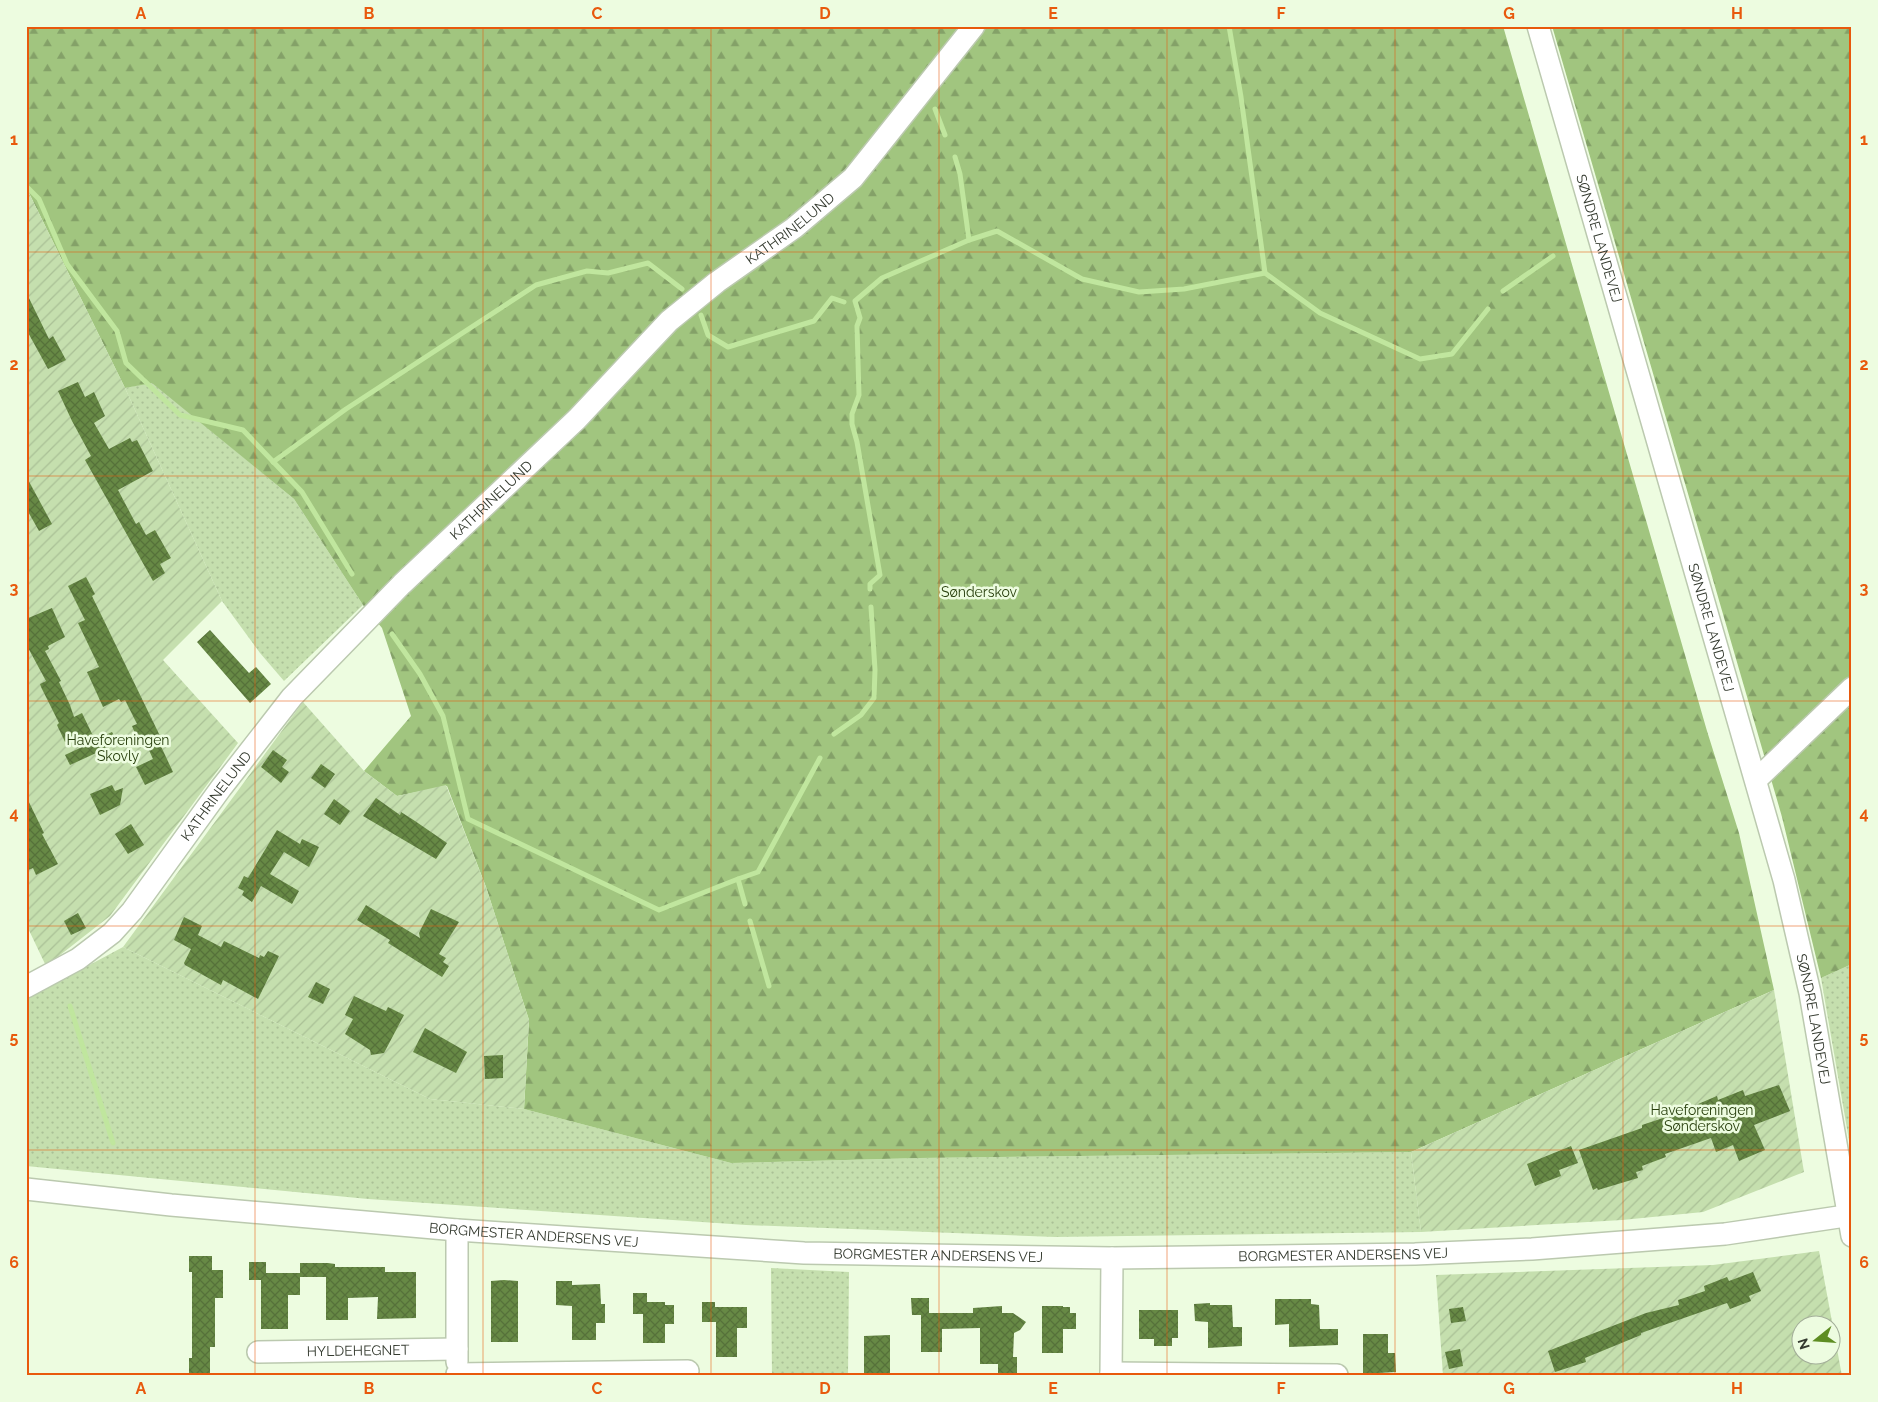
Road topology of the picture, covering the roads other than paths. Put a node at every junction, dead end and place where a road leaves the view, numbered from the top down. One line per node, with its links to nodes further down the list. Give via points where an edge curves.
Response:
1 (974, 26): 5 (street, KATHRINELUND, via 853,178 794,228 717,282 669,322 577,419 402,584 292,697 132,911 112,933 78,959)
2 (1538, 26): 4 (street, SØNDRE LANDEVEJ)
3 (1852, 688): 4 (street)
4 (1756, 780): 7 (street, SØNDRE LANDEVEJ, via 1784,880 1810,993)
5 (26, 987)
6 (26, 1188): 8 (street, BORGMESTER ANDERSENS VEJ, via 171,1205)
7 (1851, 1222): 9 (street, BORGMESTER ANDERSENS VEJ, via 1532,1250)
8 (457, 1230): 9 (street, BORGMESTER ANDERSENS VEJ, via 804,1253); 10 (street)
9 (1112, 1258): 14 (street)
10 (457, 1348): 11 (street, HYLDEHEGNET); 13 (street)
11 (258, 1352)
12 (688, 1371): 13 (street)
13 (457, 1375)
14 (1111, 1375): 15 (street)
15 (1337, 1375)

